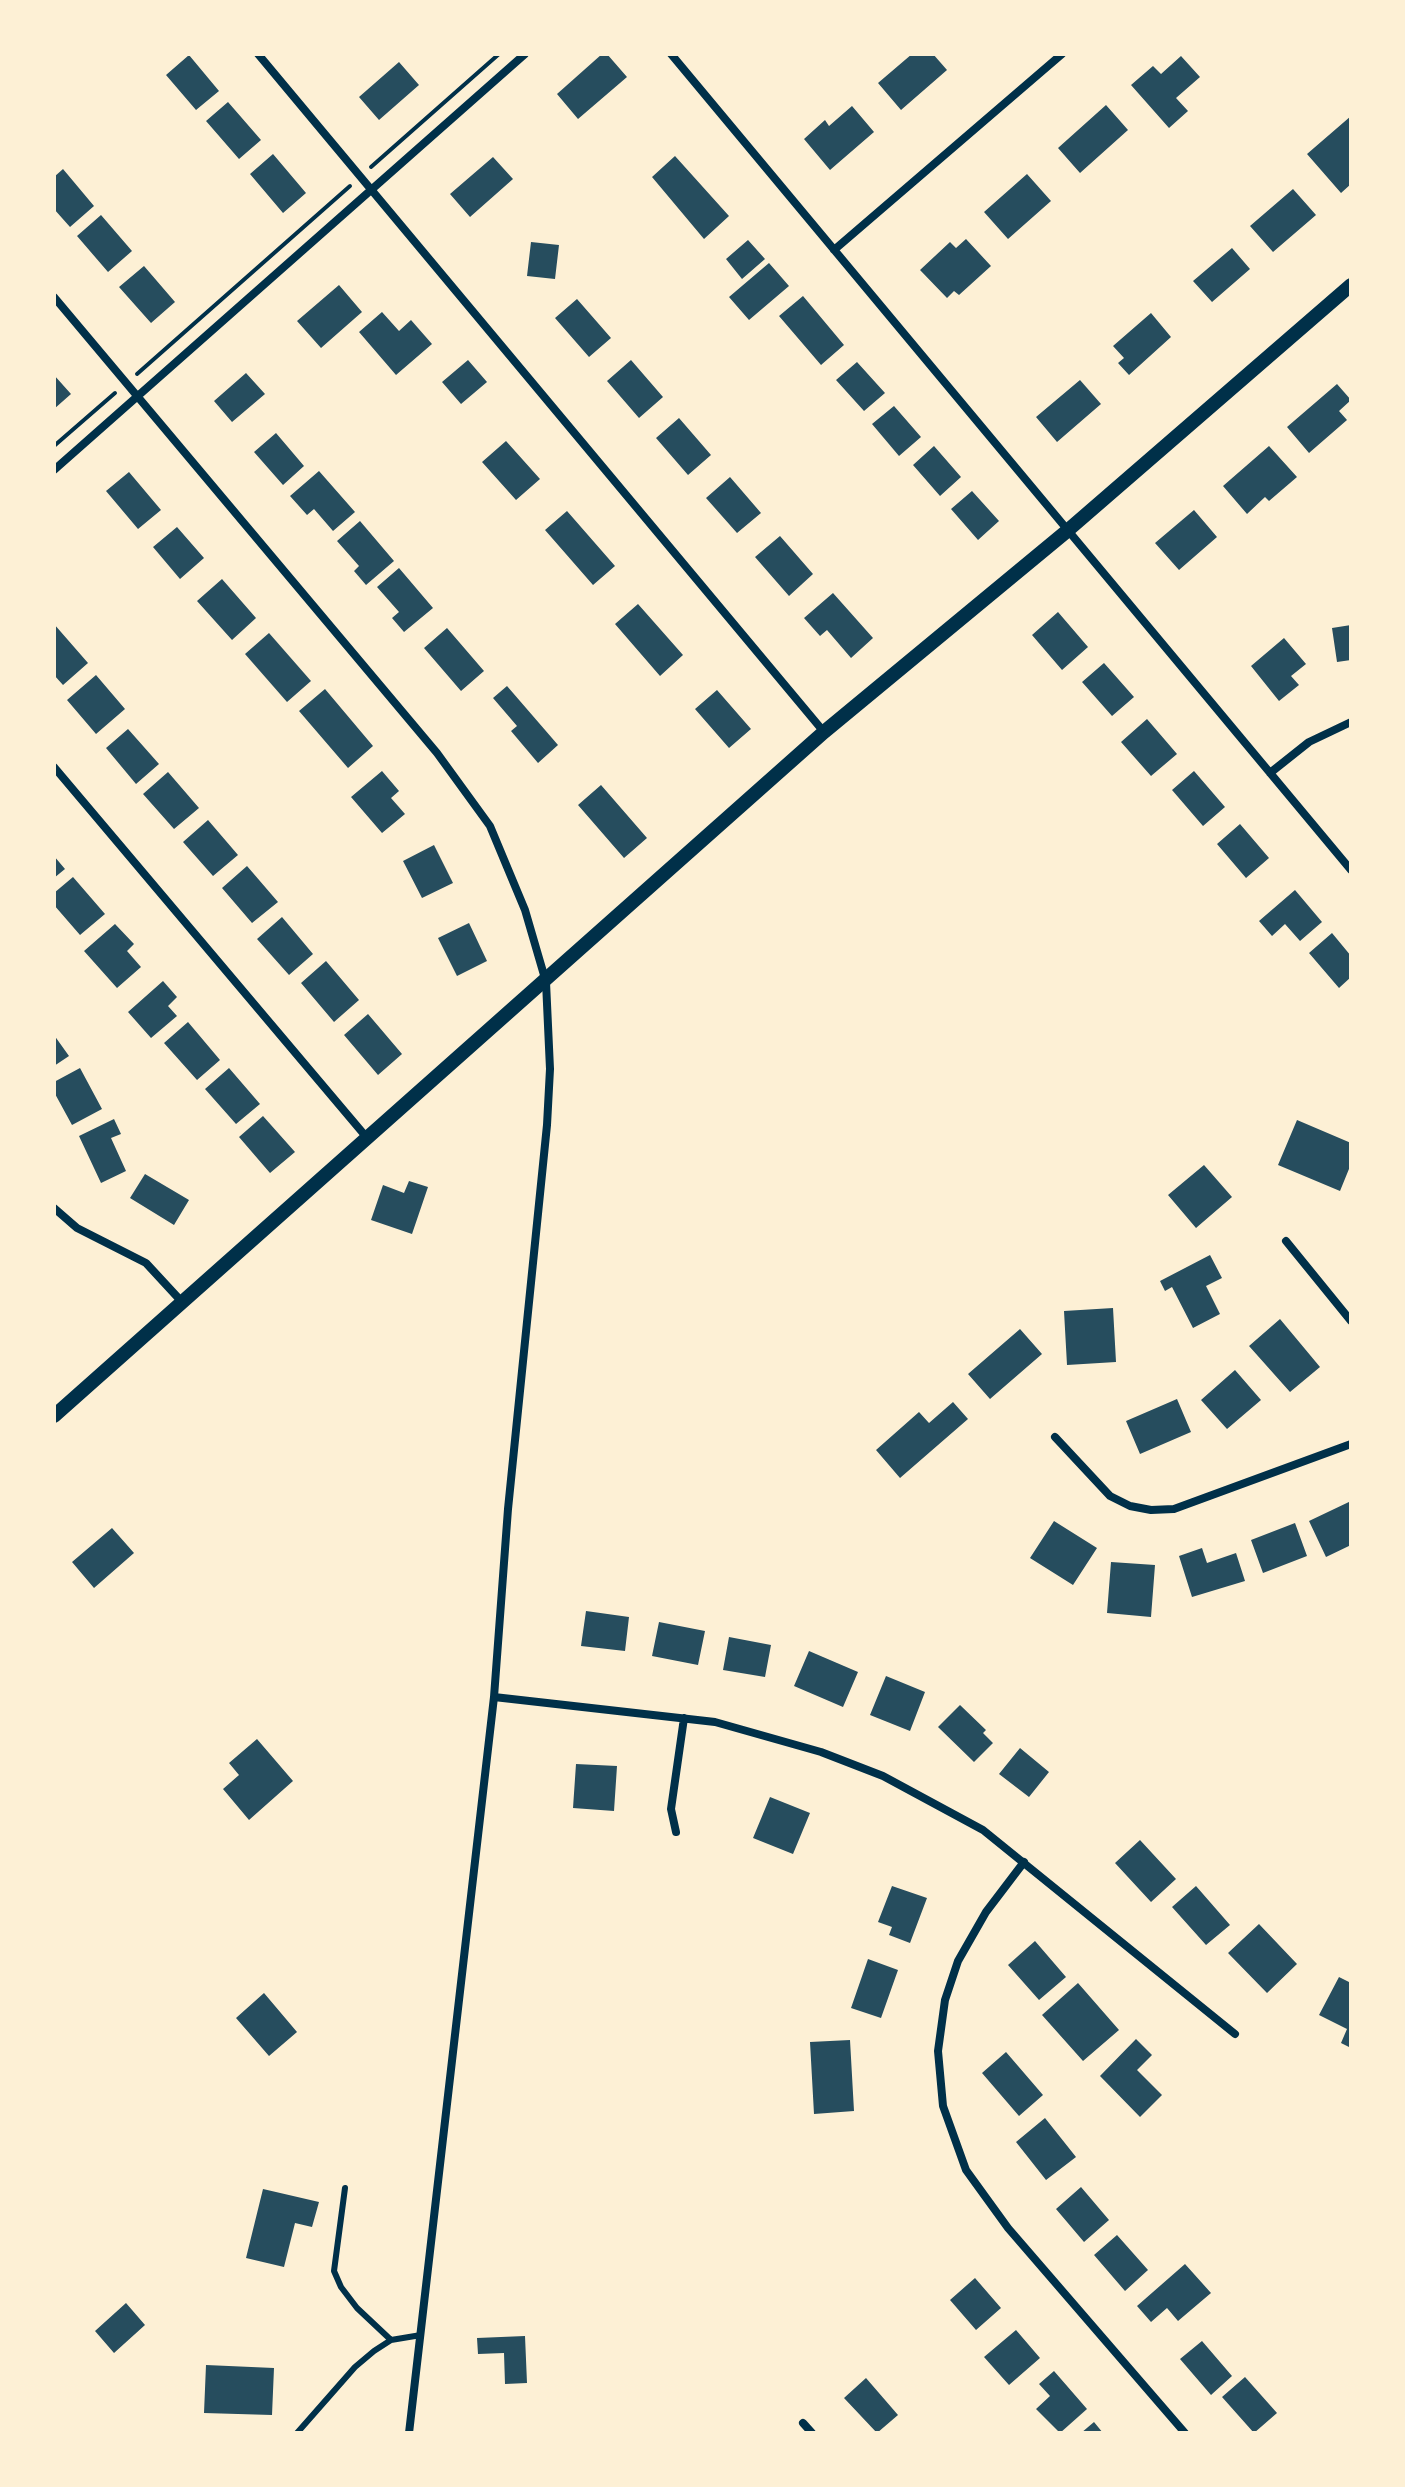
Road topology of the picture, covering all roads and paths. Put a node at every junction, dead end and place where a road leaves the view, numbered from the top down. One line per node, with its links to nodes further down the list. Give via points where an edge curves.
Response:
1 (258, 54): 6 (street)
2 (499, 54): 6 (path)
3 (525, 54): 7 (street)
4 (671, 54): 8 (street)
5 (1062, 54): 8 (street)
6 (361, 177): 7 (street); 11 (path)
7 (371, 190): 12 (street); 17 (street)
8 (834, 250): 15 (street)
9 (1351, 285): 15 (street)
10 (54, 297): 11 (street)
11 (126, 383): 12 (street); 13 (path)
12 (137, 396): 14 (street); 21 (street, via 437,753 490,826 525,910)
13 (54, 446)
14 (54, 470)
15 (1067, 531): 17 (street); 19 (street)
16 (1351, 722): 19 (street, via 1309,742)
17 (824, 732): 21 (street)
18 (54, 767): 22 (street)
19 (1270, 773): 20 (street)
20 (1351, 870)
21 (546, 982): 22 (street); 30 (street, via 547,1125)
22 (369, 1140): 25 (street)
23 (54, 1208): 25 (street, via 77,1228 146,1263)
24 (1286, 1241): 26 (street)
25 (182, 1302): 27 (street)
26 (1351, 1321)
27 (54, 1416)
28 (1055, 1437): 29 (street, via 1110,1496 1151,1510 1174,1509)
29 (1351, 1444)
30 (494, 1697): 31 (street); 36 (street)
31 (684, 1718): 32 (street, via 671,1809); 33 (street, via 821,1752 883,1776 983,1830)
32 (676, 1832)
33 (1024, 1862): 34 (street); 42 (street, via 979,1924 958,1961 945,2000 938,2051 943,2106 966,2170 1008,2228)
34 (1235, 2034)
35 (345, 2188): 37 (lane, via 334,2271 357,2308)
36 (421, 2335): 37 (lane); 40 (street)
37 (391, 2340): 39 (lane, via 355,2367)
38 (803, 2423): 41 (street)
39 (297, 2433)
40 (409, 2433)
41 (812, 2433)
42 (1185, 2433)

